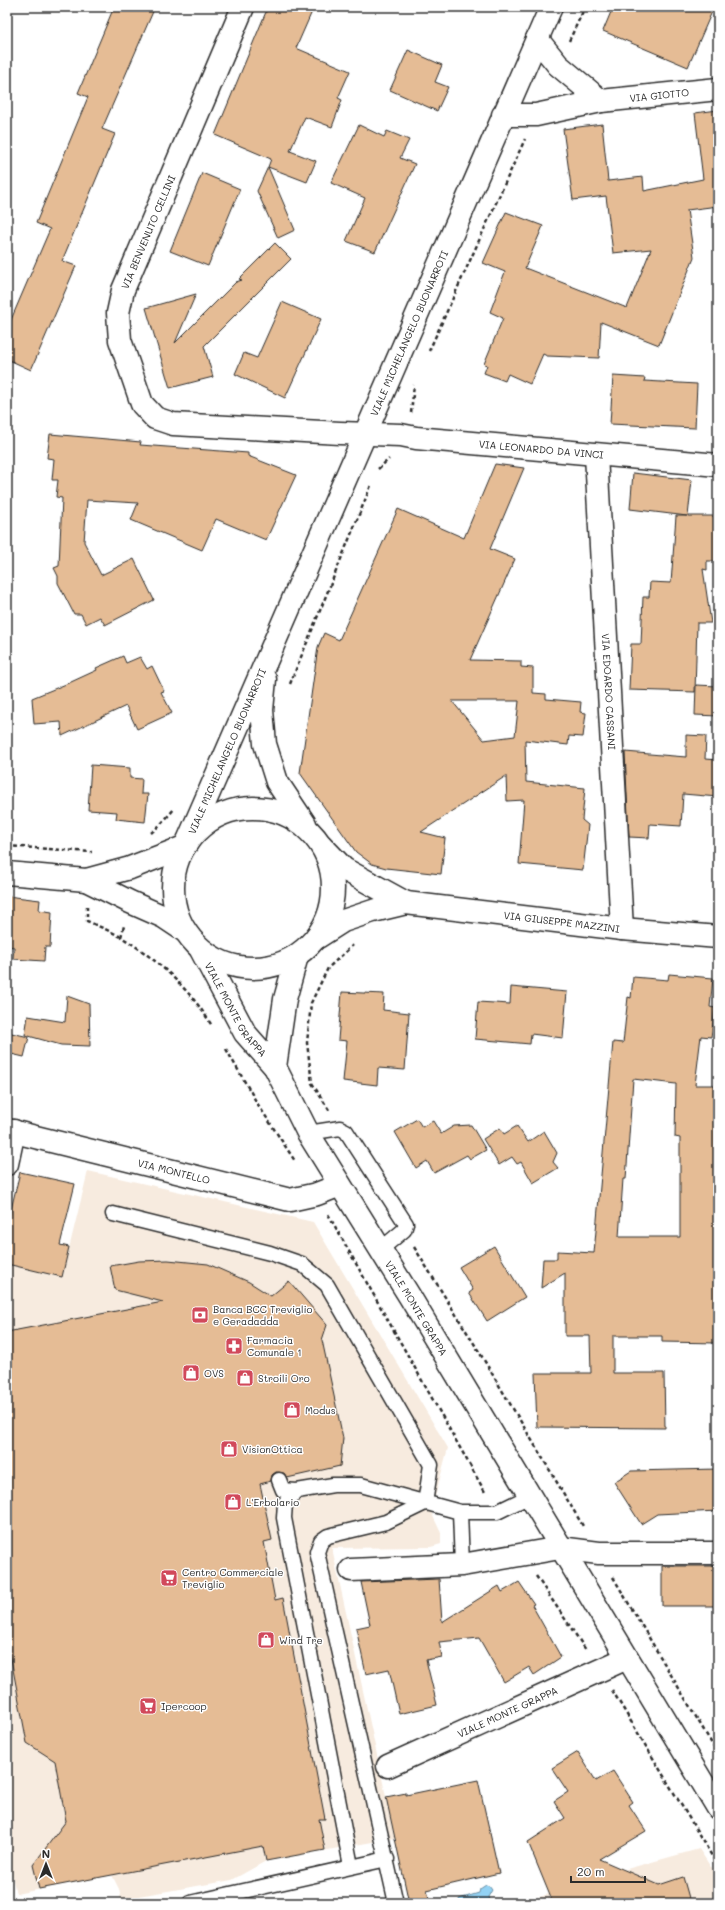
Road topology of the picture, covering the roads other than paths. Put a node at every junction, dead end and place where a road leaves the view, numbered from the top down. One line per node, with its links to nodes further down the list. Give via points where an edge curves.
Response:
1 (243, 7): 7 (street, VIA BENVENUTO CELLINI, via 123,290 118,313 120,340 142,404 155,418 173,424)
2 (551, 7): 3 (street, VIALE MICHELANGELO BUONARROTI)
3 (536, 39): 5 (street, via 558,65); 6 (street, VIALE MICHELANGELO BUONARROTI)
4 (718, 89): 5 (street, VIA GIOTTO)
5 (601, 101): 6 (street, VIA GIOTTO, via 536,115)
6 (503, 115): 7 (street, VIALE MICHELANGELO BUONARROTI)
7 (365, 434): 8 (street, VIA LEONARDO DA VINCI, via 402,435); 10 (street, VIALE MICHELANGELO BUONARROTI)
8 (596, 455): 9 (street, VIA LEONARDO DA VINCI); 17 (street, VIA EDOARDO CASSANI)
9 (718, 465)
10 (267, 660): 11 (street, VIALE MICHELANGELO BUONARROTI, via 262,710 265,744 277,782); 12 (street, VIALE MICHELANGELO BUONARROTI)
11 (307, 828): 12 (street, via 288,815 265,808 240,809 215,817 198,829); 13 (street)
12 (185, 845): 15 (street, via 130,868); 18 (street, VIALE MICHELANGELO BUONARROTI, via 175,867 172,893 176,913)
13 (321, 845): 16 (street, VIA GIUSEPPE MAZZINI, via 344,869); 19 (street, via 331,867 334,894 328,918)
14 (7, 873): 15 (street)
15 (86, 880): 18 (street, via 164,917)
16 (406, 903): 17 (street, VIA GIUSEPPE MAZZINI); 19 (street, VIA GIUSEPPE MAZZINI, via 343,921)
17 (622, 929): 20 (street, VIA GIUSEPPE MAZZINI)
18 (185, 931): 21 (street)
19 (318, 937): 22 (street)
20 (718, 937)
21 (201, 950): 22 (street, via 227,964 249,968 275,966); 23 (street, VIALE MONTE GRAPPA, via 245,1033)
22 (297, 956): 23 (street, VIALE MONTE GRAPPA, via 285,999)
23 (275, 1067): 25 (street, VIALE MONTE GRAPPA)
24 (11, 1130): 26 (street); 27 (street, VIA MONTELLO, via 290,1200 317,1194)
25 (308, 1133): 27 (street, VIALE MONTE GRAPPA); 29 (lane, via 340,1128 346,1131 406,1224 404,1230)
26 (7, 1164)
27 (340, 1185): 29 (street, VIALE MONTE GRAPPA)
28 (113, 1214): 33 (lane, via 270,1253 302,1264 327,1285 431,1465)
29 (380, 1250): 32 (street, VIALE MONTE GRAPPA)
30 (278, 1480): 31 (lane, via 283,1490)
31 (297, 1491): 33 (lane, via 334,1485 361,1485); 43 (lane, via 286,1503 284,1518)
32 (530, 1496): 34 (lane, via 497,1512); 35 (street, VIALE MONTE GRAPPA)
33 (425, 1503): 34 (lane); 42 (lane, via 386,1522 328,1536 321,1541 317,1552)
34 (460, 1512): 37 (lane)
35 (560, 1548): 36 (street, via 599,1553); 37 (street); 39 (street, VIALE MONTE GRAPPA)
36 (718, 1553)
37 (462, 1565): 38 (street)
38 (350, 1570)
39 (627, 1658): 40 (street, VIALE MONTE GRAPPA); 41 (street, VIALE MONTE GRAPPA)
40 (388, 1766)
41 (718, 1808)
42 (387, 1859): 43 (lane); 45 (lane)
43 (351, 1866): 44 (lane)
44 (190, 1903)
45 (396, 1903)

